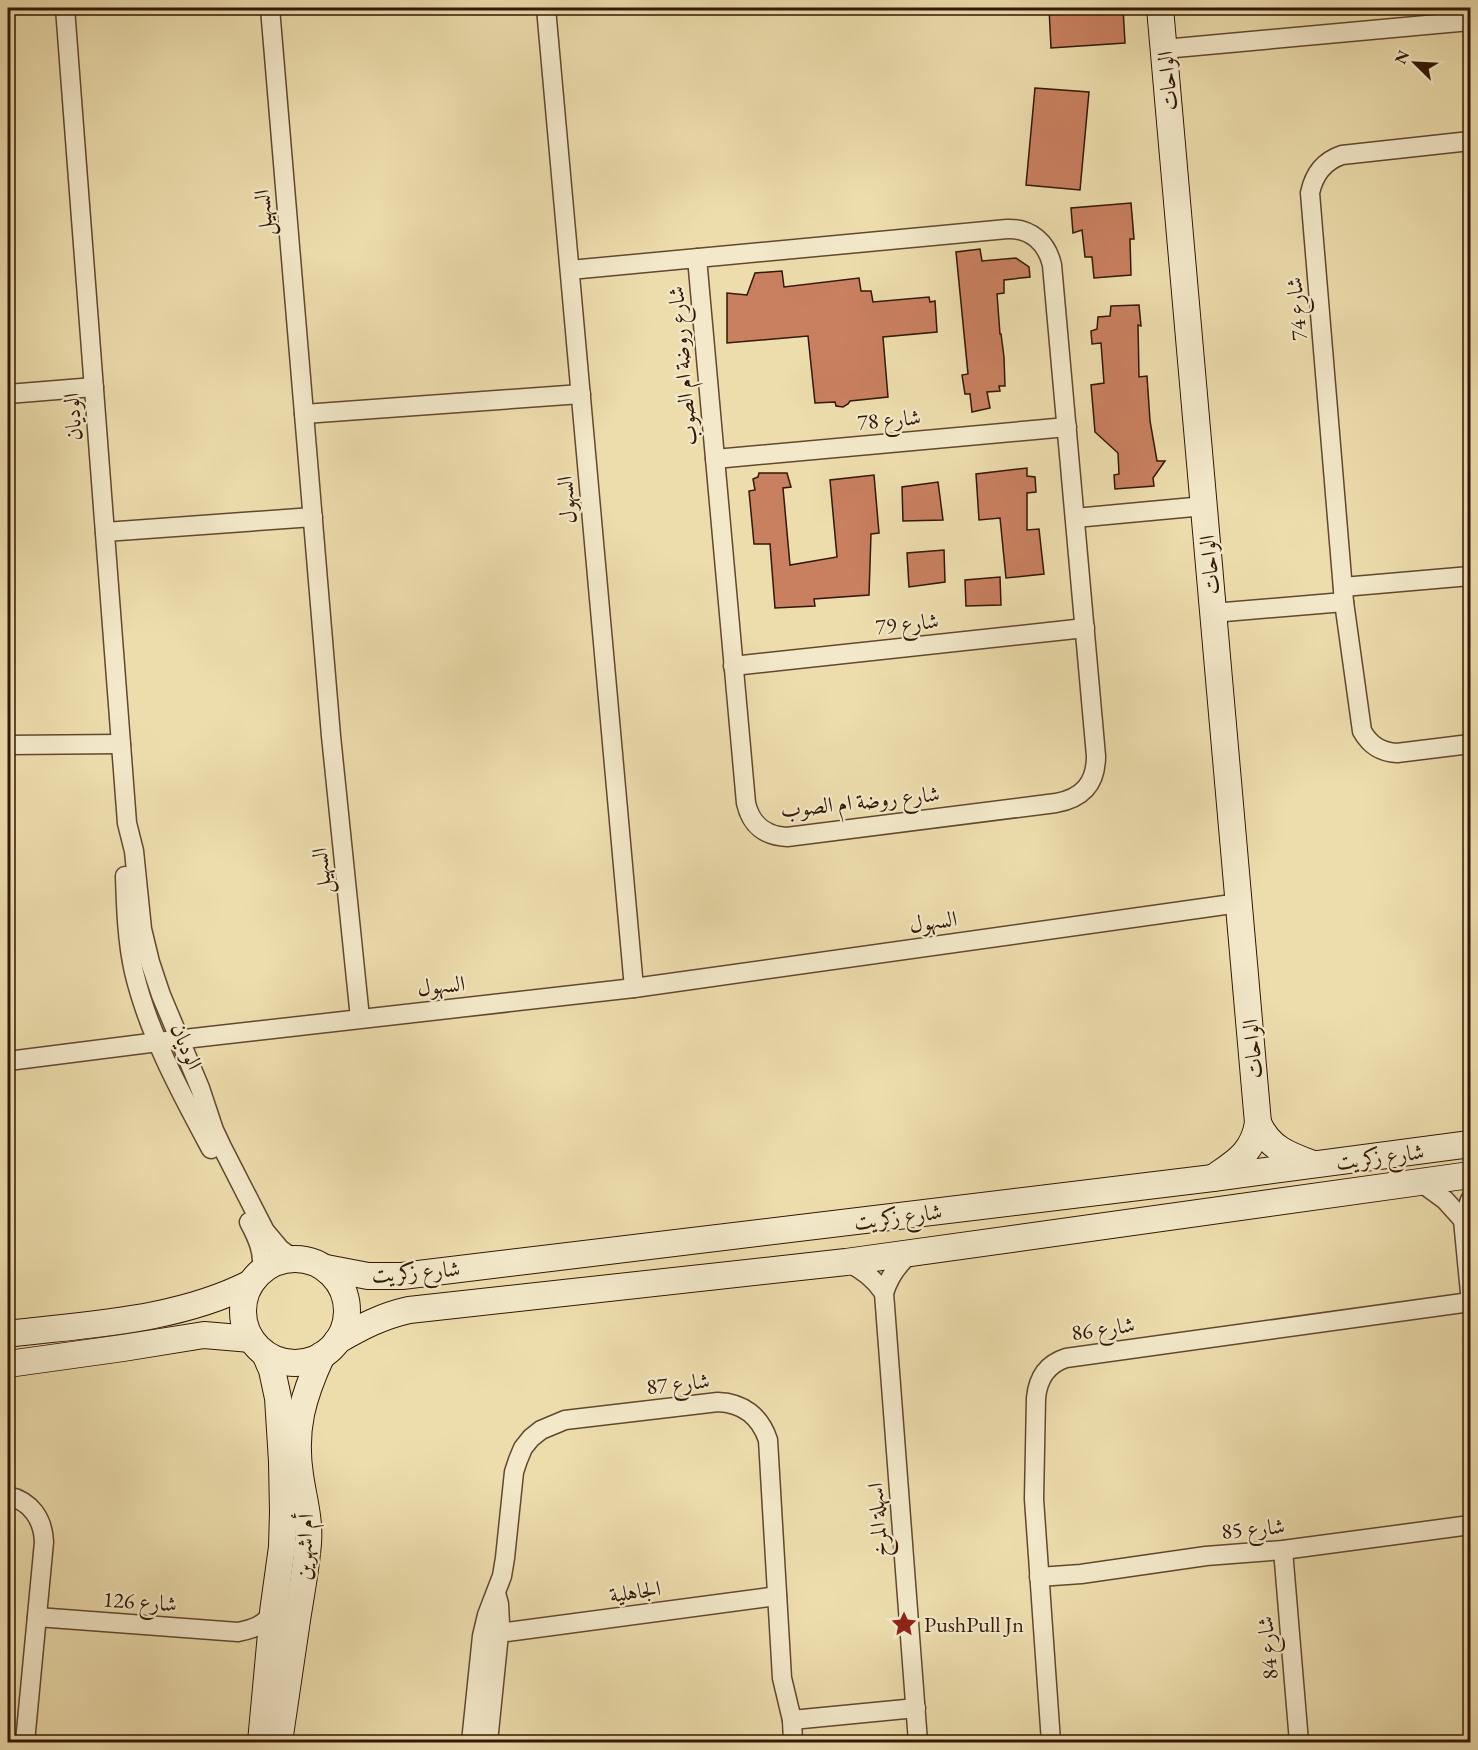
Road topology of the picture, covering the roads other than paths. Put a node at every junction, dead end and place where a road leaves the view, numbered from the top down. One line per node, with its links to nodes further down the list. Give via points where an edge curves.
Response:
1 (66, 8): 10 (street, الوديان)
2 (270, 8): 13 (street, السهيل)
3 (546, 8): 9 (street, السهول)
4 (1160, 8): 6 (street, الواحات)
5 (1470, 21): 6 (street)
6 (1164, 49): 16 (street, الواحات)
7 (1470, 141): 21 (street, شارع 74, via 1342,154 1320,169 1312,184)
8 (697, 258): 9 (street, شارع روضة ام الصوب); 14 (street, شارع روضة ام الصوب, via 1016,228 1030,233 1043,243 1052,265); 15 (street, شارع روضة ام الصوب)
9 (570, 270): 11 (street, السهول)
10 (94, 387): 12 (street); 19 (street, الوديان)
11 (581, 393): 13 (street); 30 (street, السهول)
12 (8, 394)
13 (304, 414): 17 (street, السهيل)
14 (1067, 427): 15 (street, شارع 78); 18 (street, شارع روضة ام الصوب)
15 (715, 459): 24 (street, شارع روضة ام الصوب)
16 (1204, 506): 18 (street); 22 (street, الواحات)
17 (313, 517): 19 (street); 31 (street, السهيل)
18 (1075, 518): 23 (street, شارع روضة ام الصوب)
19 (105, 532): 25 (street, الوديان)
20 (1470, 576): 21 (street)
21 (1344, 595): 22 (street); 26 (street, شارع 74, via 1360,722 1366,738 1372,745 1397,753)
22 (1213, 613): 29 (street, الواحات)
23 (1085, 628): 24 (street, شارع 79); 24 (street, شارع روضة ام الصوب, via 1096,767 1093,778 1078,796 1056,803 787,837 759,828 748,812)
24 (733, 666)
25 (122, 744): 27 (street); 28 (street, الوديان)
26 (1470, 744)
27 (8, 745)
28 (127, 823): 32 (street, الوديان, via 150,962); 33 (street, الوديان, via 125,862 131,955)
29 (1239, 903): 30 (street, السهول); 35 (street, الواحات)
30 (634, 988): 31 (street, السهول)
31 (360, 1018): 32 (street)
32 (181, 1040): 33 (street); 44 (street, الوديان, via 214,1130 260,1221 272,1241)
33 (158, 1042): 34 (street); 47 (street, الوديان, via 254,1232 263,1263)
34 (8, 1061)
35 (1258, 1123): 37 (street, via 1274,1146); 39 (street, الواحات, via 1254,1140 1244,1155)
36 (1470, 1144): 37 (street, شارع زكريت)
37 (1314, 1164): 39 (street, شارع زكريت)
38 (1470, 1174): 40 (street, شارع زكريت)
39 (1213, 1178): 46 (street, شارع زكريت, via 402,1276 368,1276)
40 (1419, 1181): 42 (street, via 1445,1200); 43 (street, شارع زكريت)
41 (1470, 1200): 42 (street)
42 (1463, 1220): 49 (street)
43 (910, 1254): 45 (street, شارع زكريت); 48 (street, اسهلة المرخ, via 896,1267)
44 (294, 1259): 46 (street); 47 (street, via 271,1264)
45 (846, 1262): 48 (street, via 871,1278); 53 (street, شارع زكريت, via 409,1310 358,1329)
46 (326, 1268): 53 (street, via 343,1289 347,1316 344,1329)
47 (256, 1277): 51 (street, via 219,1298 178,1309); 52 (street, via 246,1294 243,1317)
48 (884, 1293): 67 (street, اسهلة المرخ)
49 (1470, 1293)
50 (1470, 1302): 59 (street, شارع 86, via 1066,1358 1053,1363 1041,1378 1036,1398 1034,1499)
51 (8, 1334)
52 (258, 1346): 53 (street, via 283,1362 293,1363 313,1360); 54 (street, via 204,1335); 55 (street, أم اشهرين, via 272,1370)
53 (330, 1348): 55 (street, أم اشهرين, via 311,1379)
54 (8, 1364)
55 (290, 1461): 62 (street, أم اشهرين); 71 (street, أم اشهرين, via 306,1509 308,1540)
56 (8, 1496): 63 (street, via 30,1507 44,1532)
57 (1470, 1525): 58 (street, شارع 85)
58 (1283, 1550): 59 (street, شارع 85); 77 (street, شارع 84)
59 (1039, 1577): 76 (street, شارع 86)
60 (496, 1593): 61 (street, شارع 87, via 505,1558 514,1472 531,1438 565,1420 728,1402 746,1409 760,1422 768,1440); 65 (street, شارع 87); 72 (street, شارع 87, via 482,1636)
61 (777, 1596): 65 (street, الجاهلية); 68 (street, شارع 87, via 783,1687)
62 (273, 1612): 64 (street, شارع 126, via 259,1626); 66 (street, أم اشهرين)
63 (37, 1617): 64 (street, شارع 126); 69 (street)
64 (238, 1632): 66 (street, شارع 126, via 257,1643)
65 (499, 1633): 73 (street, شارع 87)
66 (269, 1658): 70 (street, أم اشهرين)
67 (916, 1708): 68 (street); 75 (street, اسهلة المرخ)
68 (792, 1720): 74 (street, شارع 87)
69 (25, 1743)
70 (261, 1743)
71 (279, 1743)
72 (471, 1743)
73 (488, 1743)
74 (793, 1743)
75 (918, 1743)
76 (1051, 1743)
77 (1299, 1743)

